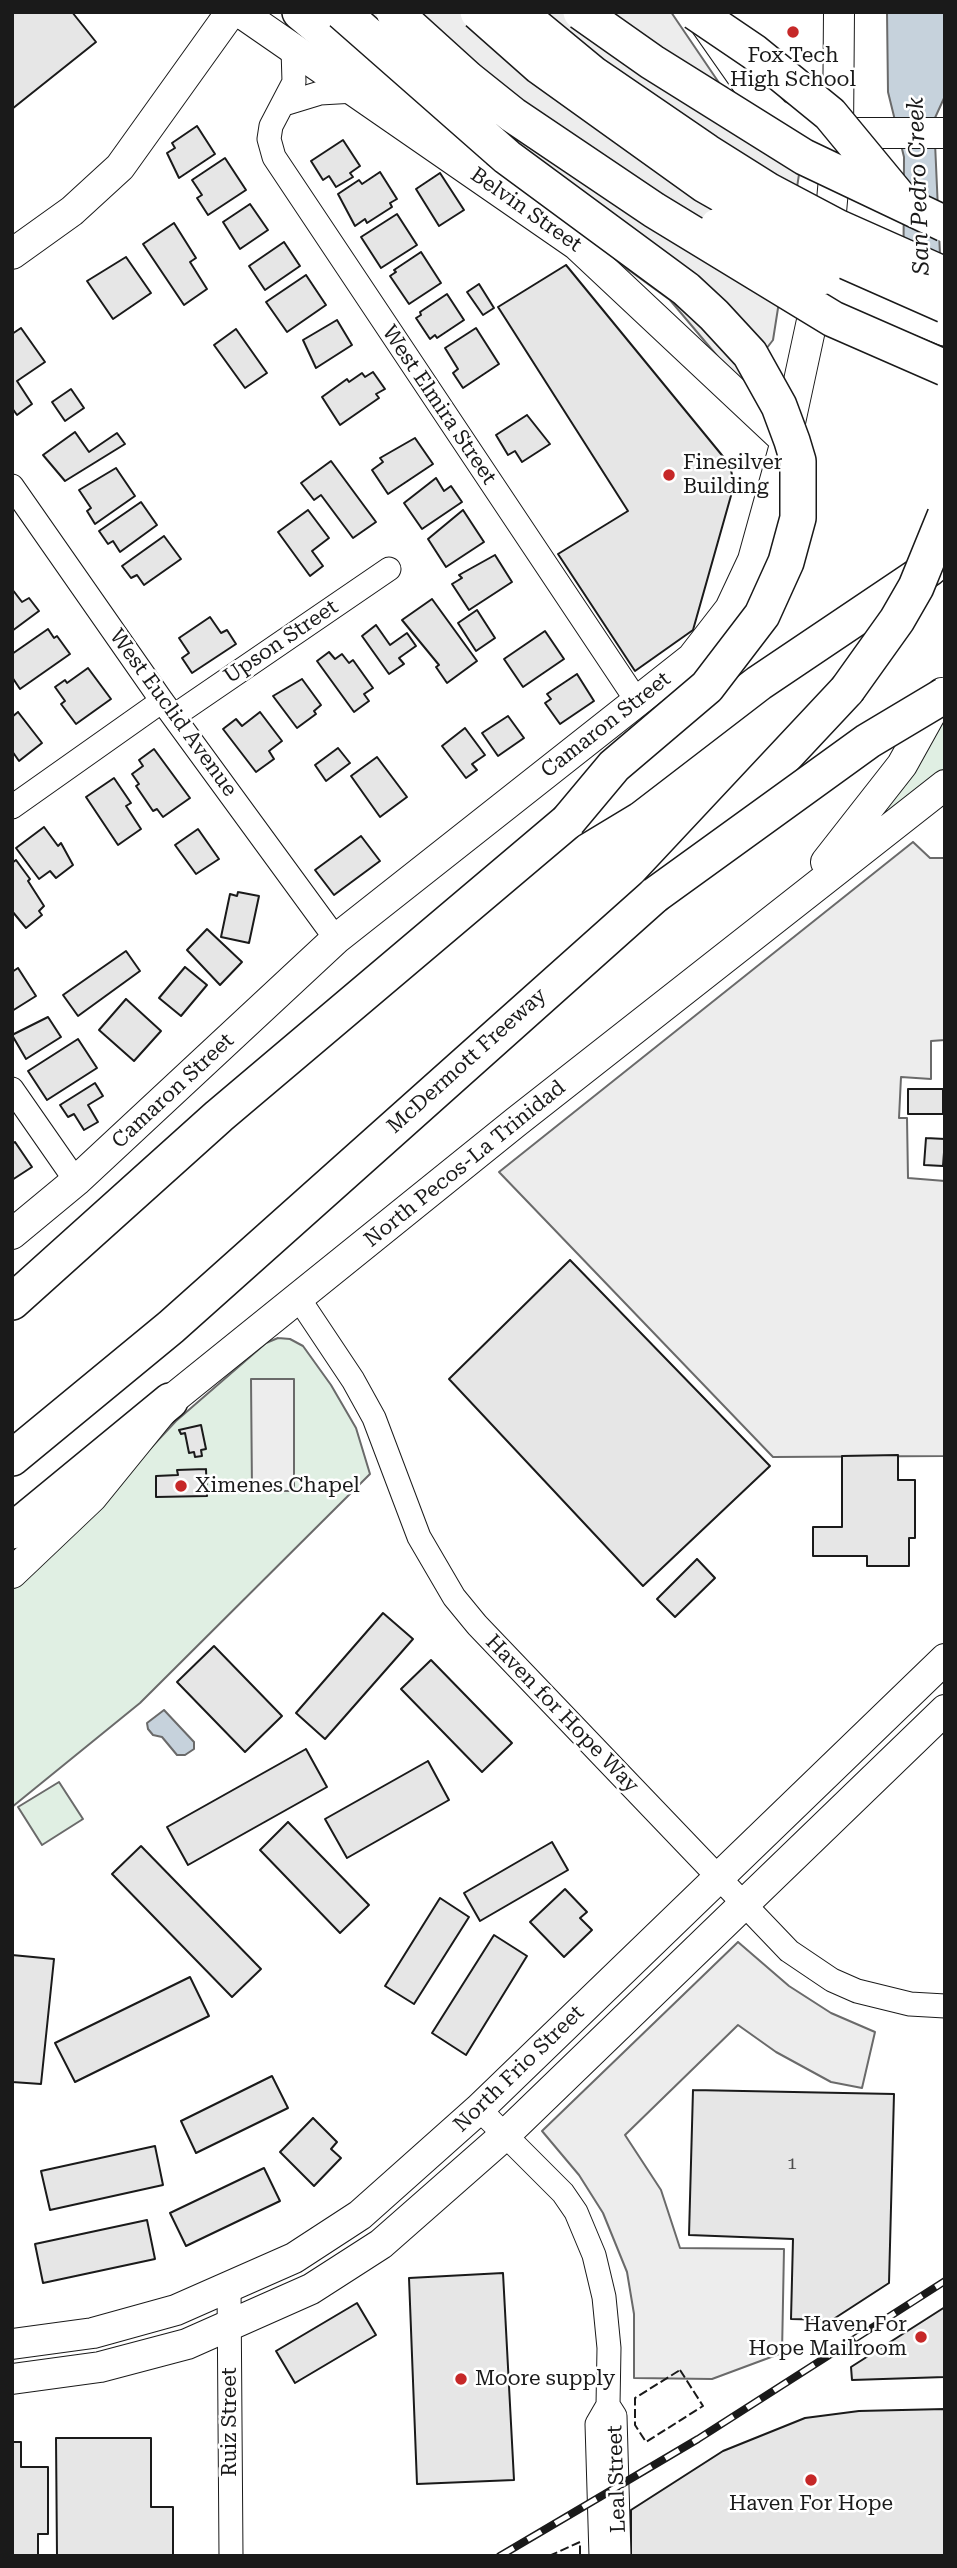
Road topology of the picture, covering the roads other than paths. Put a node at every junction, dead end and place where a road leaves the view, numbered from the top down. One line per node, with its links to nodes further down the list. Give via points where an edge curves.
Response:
1 (232, 12): 19 (main road, via 120,167 72,211)
2 (240, 12): 12 (main road, Belvin Street)
3 (300, 12): 17 (highway, bridge, via 421,113)
4 (342, 12): 17 (highway, bridge)
5 (394, 12): 24 (highway, bridge, via 513,114 643,203 833,319)
6 (408, 12): 23 (highway, bridge, via 519,106 623,173 751,244)
7 (478, 12): 22 (highway, bridge, via 549,74 705,185 816,248)
8 (518, 12): 20 (highway, bridge, via 593,74 749,178 837,227)
9 (582, 12): 18 (highway, bridge, via 652,62 804,157)
10 (697, 12): 15 (main road, via 751,89 775,114 804,129); 21 (highway, bridge, via 802,88 868,156 919,229)
11 (839, 12): 15 (main road, Camaron Street)
12 (293, 49): 13 (main road, Belvin Street); 14 (street, West Elmira Street, via 293,82)
13 (355, 91): 14 (street, via 320,93); 25 (main road, Belvin Street, via 577,245)
14 (284, 104): 32 (street, West Elmira Street, via 275,116 269,139 281,171)
15 (849, 133): 16 (main road); 25 (main road, Camaron Street)
16 (945, 133)
17 (507, 157): 36 (highway, bridge, via 685,289 732,334 750,354 779,406 798,461 798,518 793,541 777,587 761,615 707,687 614,765)
18 (945, 223)
19 (12, 254)
20 (945, 275)
21 (945, 299)
22 (945, 305)
23 (945, 328)
24 (945, 368)
25 (786, 441): 32 (main road, Camaron Street, via 753,560 730,609 692,658)
26 (12, 486): 33 (street, West Euclid Avenue)
27 (945, 516): 37 (highway, bridge, via 916,587 853,681)
28 (945, 558): 36 (highway, bridge, via 759,683 621,789)
29 (389, 569): 33 (street, Upson Street)
30 (945, 685): 38 (main road, via 881,795 804,888)
31 (945, 695): 37 (highway, McDermott Freeway, bridge, via 868,741)
32 (637, 701): 39 (main road, Camaron Street)
33 (168, 708): 35 (street, Upson Street); 39 (street, West Euclid Avenue)
34 (945, 785): 38 (main road, North Pecos-La Trinidad)
35 (12, 807)
36 (568, 821): 44 (highway, via 219,1116)
37 (655, 895): 46 (highway, McDermott Freeway, via 171,1326)
38 (768, 923): 43 (main road, North Pecos-La Trinidad)
39 (336, 939): 41 (main road, Camaron Street)
40 (12, 1089): 41 (street)
41 (76, 1181): 42 (main road, Camaron Street)
42 (12, 1234)
43 (299, 1299): 45 (main road, North Pecos-La Trinidad); 51 (street, Haven for Hope Way, via 374,1418 419,1536 454,1597)
44 (12, 1302)
45 (170, 1401): 47 (highway); 48 (main road, North Pecos-La Trinidad, via 92,1497)
46 (12, 1458)
47 (12, 1531)
48 (12, 1573)
49 (945, 1659): 51 (main road, North Frio Street)
50 (945, 1710): 52 (main road, North Frio Street)
51 (717, 1878): 52 (street, Haven for Hope Way); 54 (main road, North Frio Street)
52 (744, 1904): 53 (street, Haven for Hope Way, via 789,1951 832,1980 892,2001); 55 (main road, North Frio Street)
53 (945, 2006)
54 (479, 2109): 55 (street, Leal Street); 56 (main road, North Frio Street, via 360,2215 294,2258)
55 (505, 2136): 57 (main road, North Frio Street, via 381,2244 311,2289); 60 (street, Leal Street, via 563,2193 594,2255 607,2323)
56 (229, 2288): 57 (street, Ruiz Street); 58 (main road, North Frio Street, via 176,2310 93,2333)
57 (230, 2325): 59 (main road, North Frio Street, via 187,2344 100,2367); 61 (street, Ruiz Street)
58 (12, 2344)
59 (12, 2379)
60 (608, 2405): 62 (street, Leal Street, via 597,2424); 63 (street, Leal Street, via 615,2416)
61 (231, 2556)
62 (601, 2556)
63 (619, 2556)

